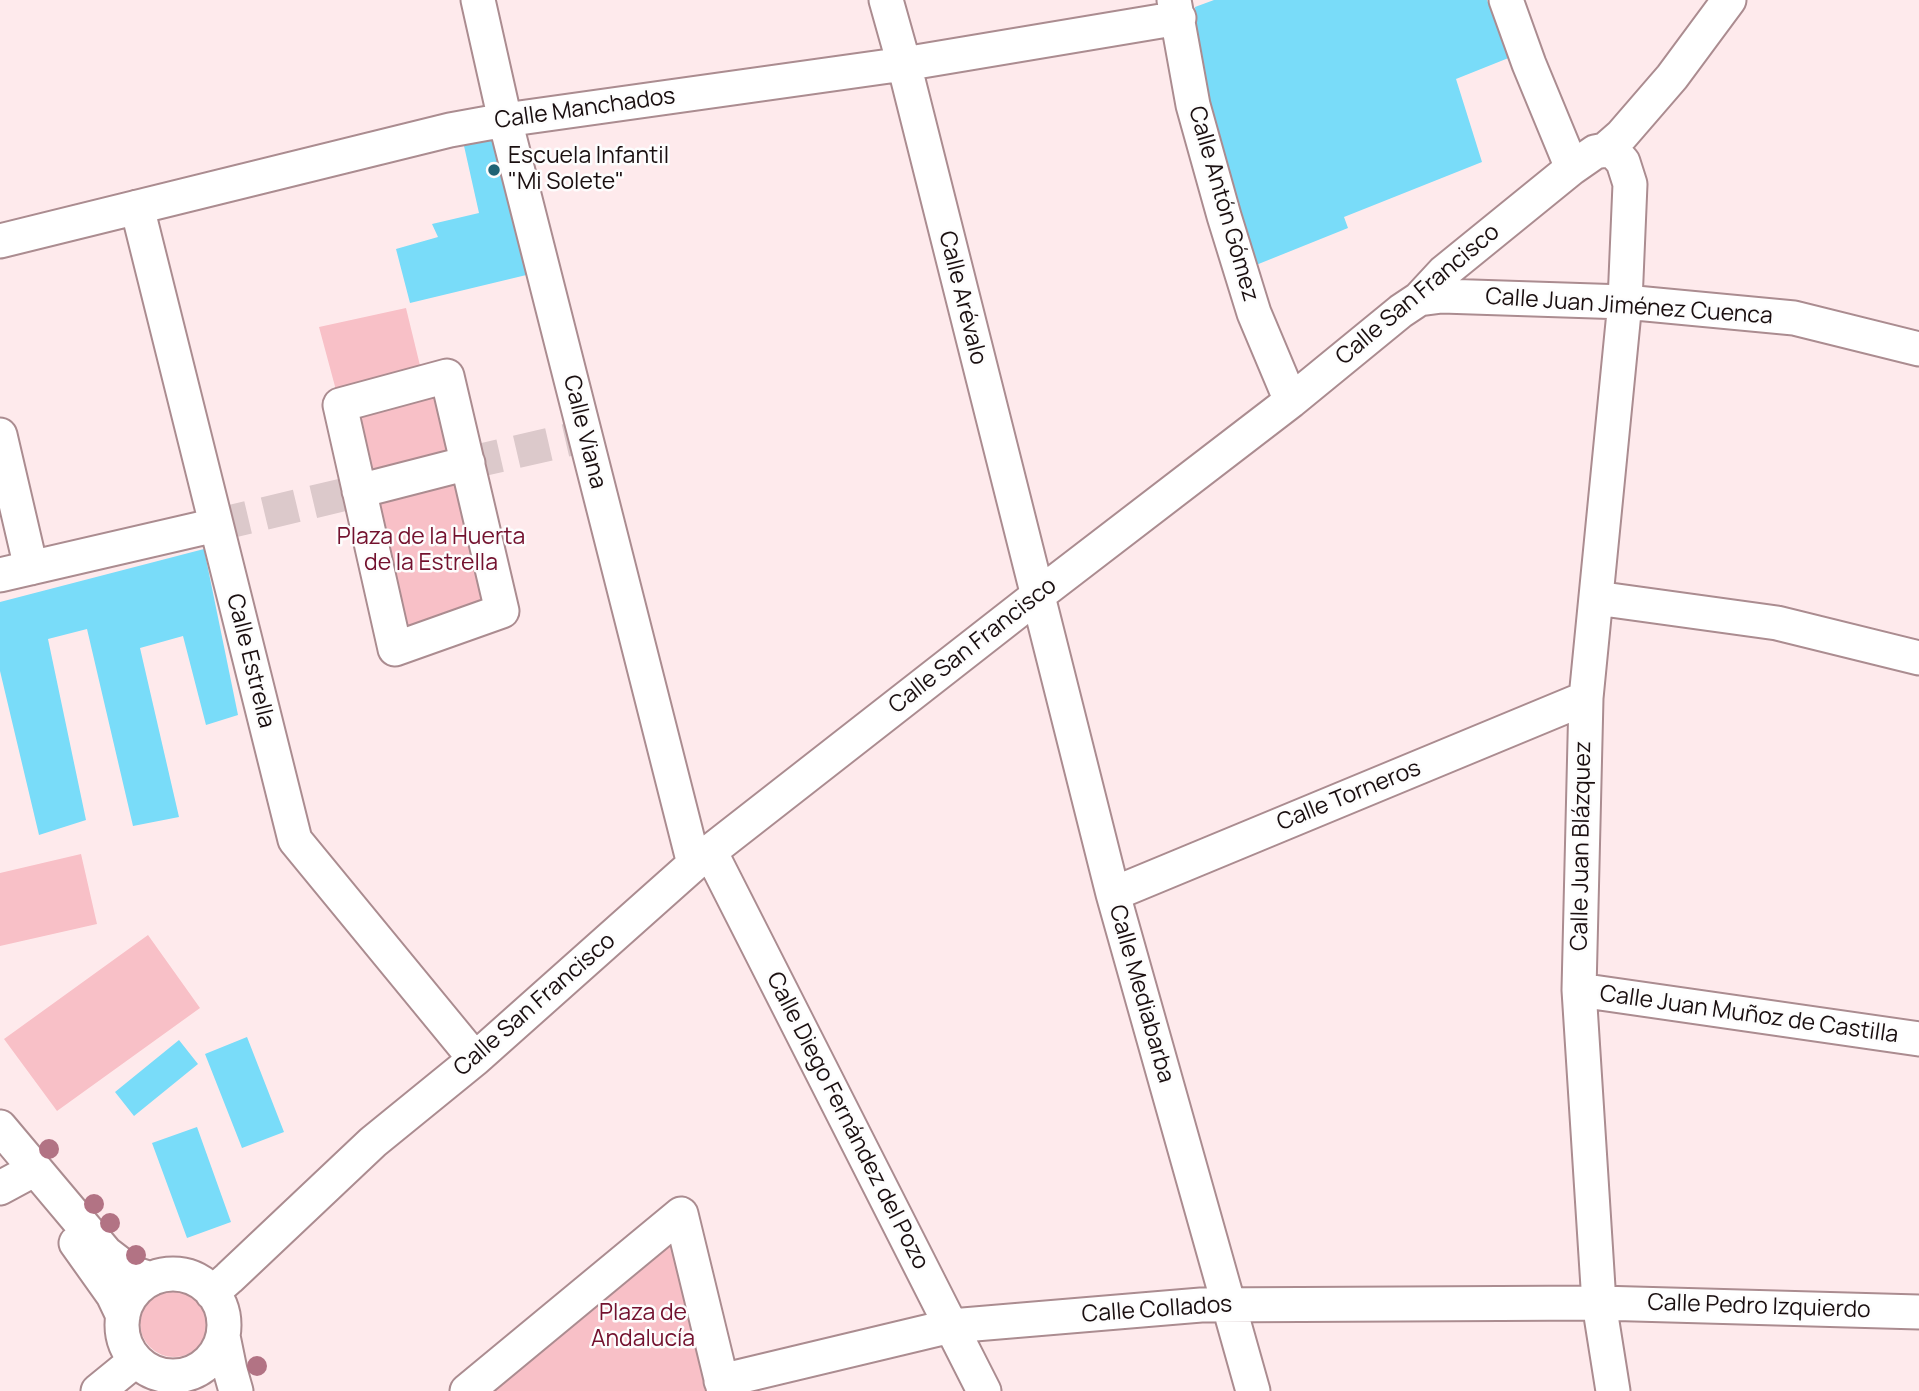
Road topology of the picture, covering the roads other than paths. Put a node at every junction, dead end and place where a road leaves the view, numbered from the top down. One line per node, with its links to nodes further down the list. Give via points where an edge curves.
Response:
1 (478, 0): 7 (street, Calle Viana)
2 (886, 0): 6 (street, Calle Arévalo)
3 (1506, 0): 9 (street)
4 (1729, 0): 8 (street, Calle San Francisco, via 1672,77)
5 (1177, 9): 6 (street, Calle Manchados); 15 (street, Calle Antón Gómez, via 1193,105 1224,216 1254,313)
6 (904, 64): 7 (street, Calle Manchados); 21 (street, Calle Arévalo)
7 (505, 120): 10 (street, Calle Manchados); 25 (street, Calle Viana)
8 (1605, 150): 9 (street, Calle San Francisco); 13 (street, Calle Juan Blázquez, via 1623,162 1630,184)
9 (1572, 167): 12 (street, Calle San Francisco, via 1444,272)
10 (137, 207): 11 (street, Calle Manchados); 19 (street, Calle Estrella)
11 (0, 241)
12 (1419, 299): 13 (street, Calle Juan Jiménez Cuenca); 15 (street, Calle San Francisco)
13 (1625, 302): 14 (street, Calle Juan Jiménez Cuenca, via 1794,318); 22 (street, Calle Juan Blázquez)
14 (1919, 349)
15 (1291, 401): 21 (street, Calle San Francisco)
16 (0, 435): 20 (street)
17 (468, 463): 18 (street); 18 (street, via 447,376 340,405); 18 (street, via 502,611 395,649)
18 (359, 491)
19 (216, 525): 20 (street); 29 (street, Calle Estrella, via 295,840)
20 (16, 572)
21 (1037, 596): 25 (street, Calle San Francisco); 26 (street, Calle Mediabarba)
22 (1596, 598): 23 (street, via 1777,623); 24 (street, Calle Juan Blázquez)
23 (1919, 658)
24 (1586, 698): 26 (street, Calle Torneros); 27 (street, Calle Juan Blázquez)
25 (702, 858): 29 (street, Calle San Francisco); 39 (street, Calle Diego Fernández del Pozo)
26 (1113, 894): 36 (street, Calle Mediabarba)
27 (1579, 990): 28 (street, Calle Juan Muñoz de Castilla); 35 (street, Calle Juan Blázquez)
28 (1919, 1039)
29 (475, 1059): 34 (street, Calle San Francisco, via 373,1142)
30 (0, 1127): 33 (street, via 106,1253 132,1273)
31 (0, 1140): 32 (street)
32 (13, 1181): 38 (street, via 113,1295)
33 (151, 1279): 34 (street, via 183,1275); 38 (street, via 129,1299)
34 (212, 1293): 40 (street, via 224,1321)
35 (1599, 1303): 36 (street, Calle Collados); 37 (street, Calle Pedro Izquierdo); 49 (street, Calle Juan Blázquez)
36 (1229, 1305): 39 (street, Calle Collados); 48 (street, Calle Mediabarba)
37 (1919, 1312)
38 (123, 1315): 41 (street, via 122,1332)
39 (951, 1326): 43 (street, Calle Collados); 47 (street, Calle Diego Fernández del Pozo)
40 (223, 1336): 42 (street, via 217,1351 193,1372); 45 (street)
41 (136, 1360): 42 (street, via 148,1370); 44 (street)
42 (188, 1384)
43 (723, 1386): 46 (street, via 681,1214)
44 (98, 1391)
45 (236, 1391)
46 (467, 1391)
47 (984, 1391)
48 (1253, 1391)
49 (1613, 1391)

